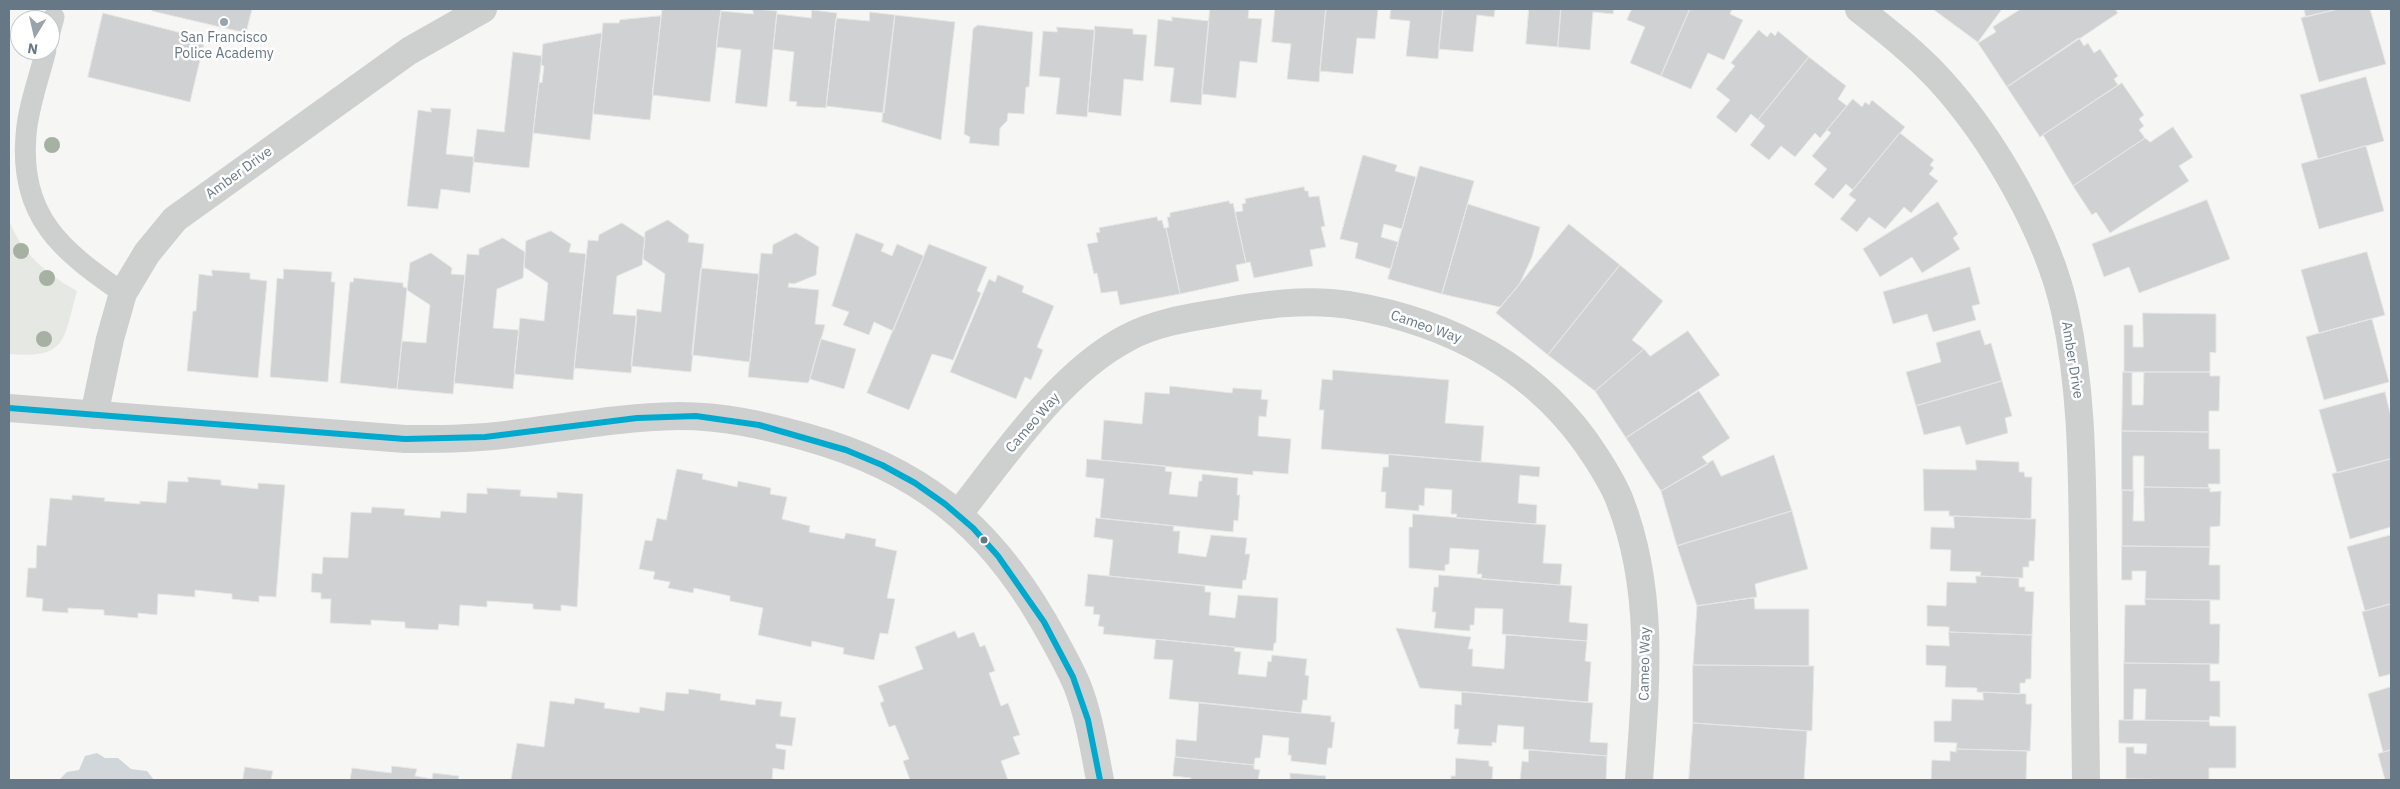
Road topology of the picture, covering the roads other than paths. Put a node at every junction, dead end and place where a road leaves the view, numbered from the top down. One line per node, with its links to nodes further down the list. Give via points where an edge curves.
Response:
1 (483, 9): 4 (street, Amber Drive, via 409,51 175,219 146,253)
2 (1859, 9): 10 (street, Amber Drive, via 1939,79 1982,134 2016,189 2043,245 2064,310 2078,384 2082,448)
3 (44, 60): 4 (lane, via 26,134 25,171 37,212 63,246)
4 (123, 293): 6 (street, Amber Drive)
5 (9, 408): 6 (street)
6 (94, 415): 7 (street, via 405,439 510,435 620,418 682,416 748,421 860,454 904,477)
7 (959, 513): 8 (street, via 996,550 1020,582 1057,644 1077,686); 9 (street, Cameo Way, via 1023,431 1090,363 1135,335 1175,320 1258,305 1296,302 1348,305 1448,332 1483,349 1550,400 1589,445 1620,500 1639,574 1646,626 1646,687)
8 (1100, 780)
9 (1639, 780)
10 (2086, 780)

